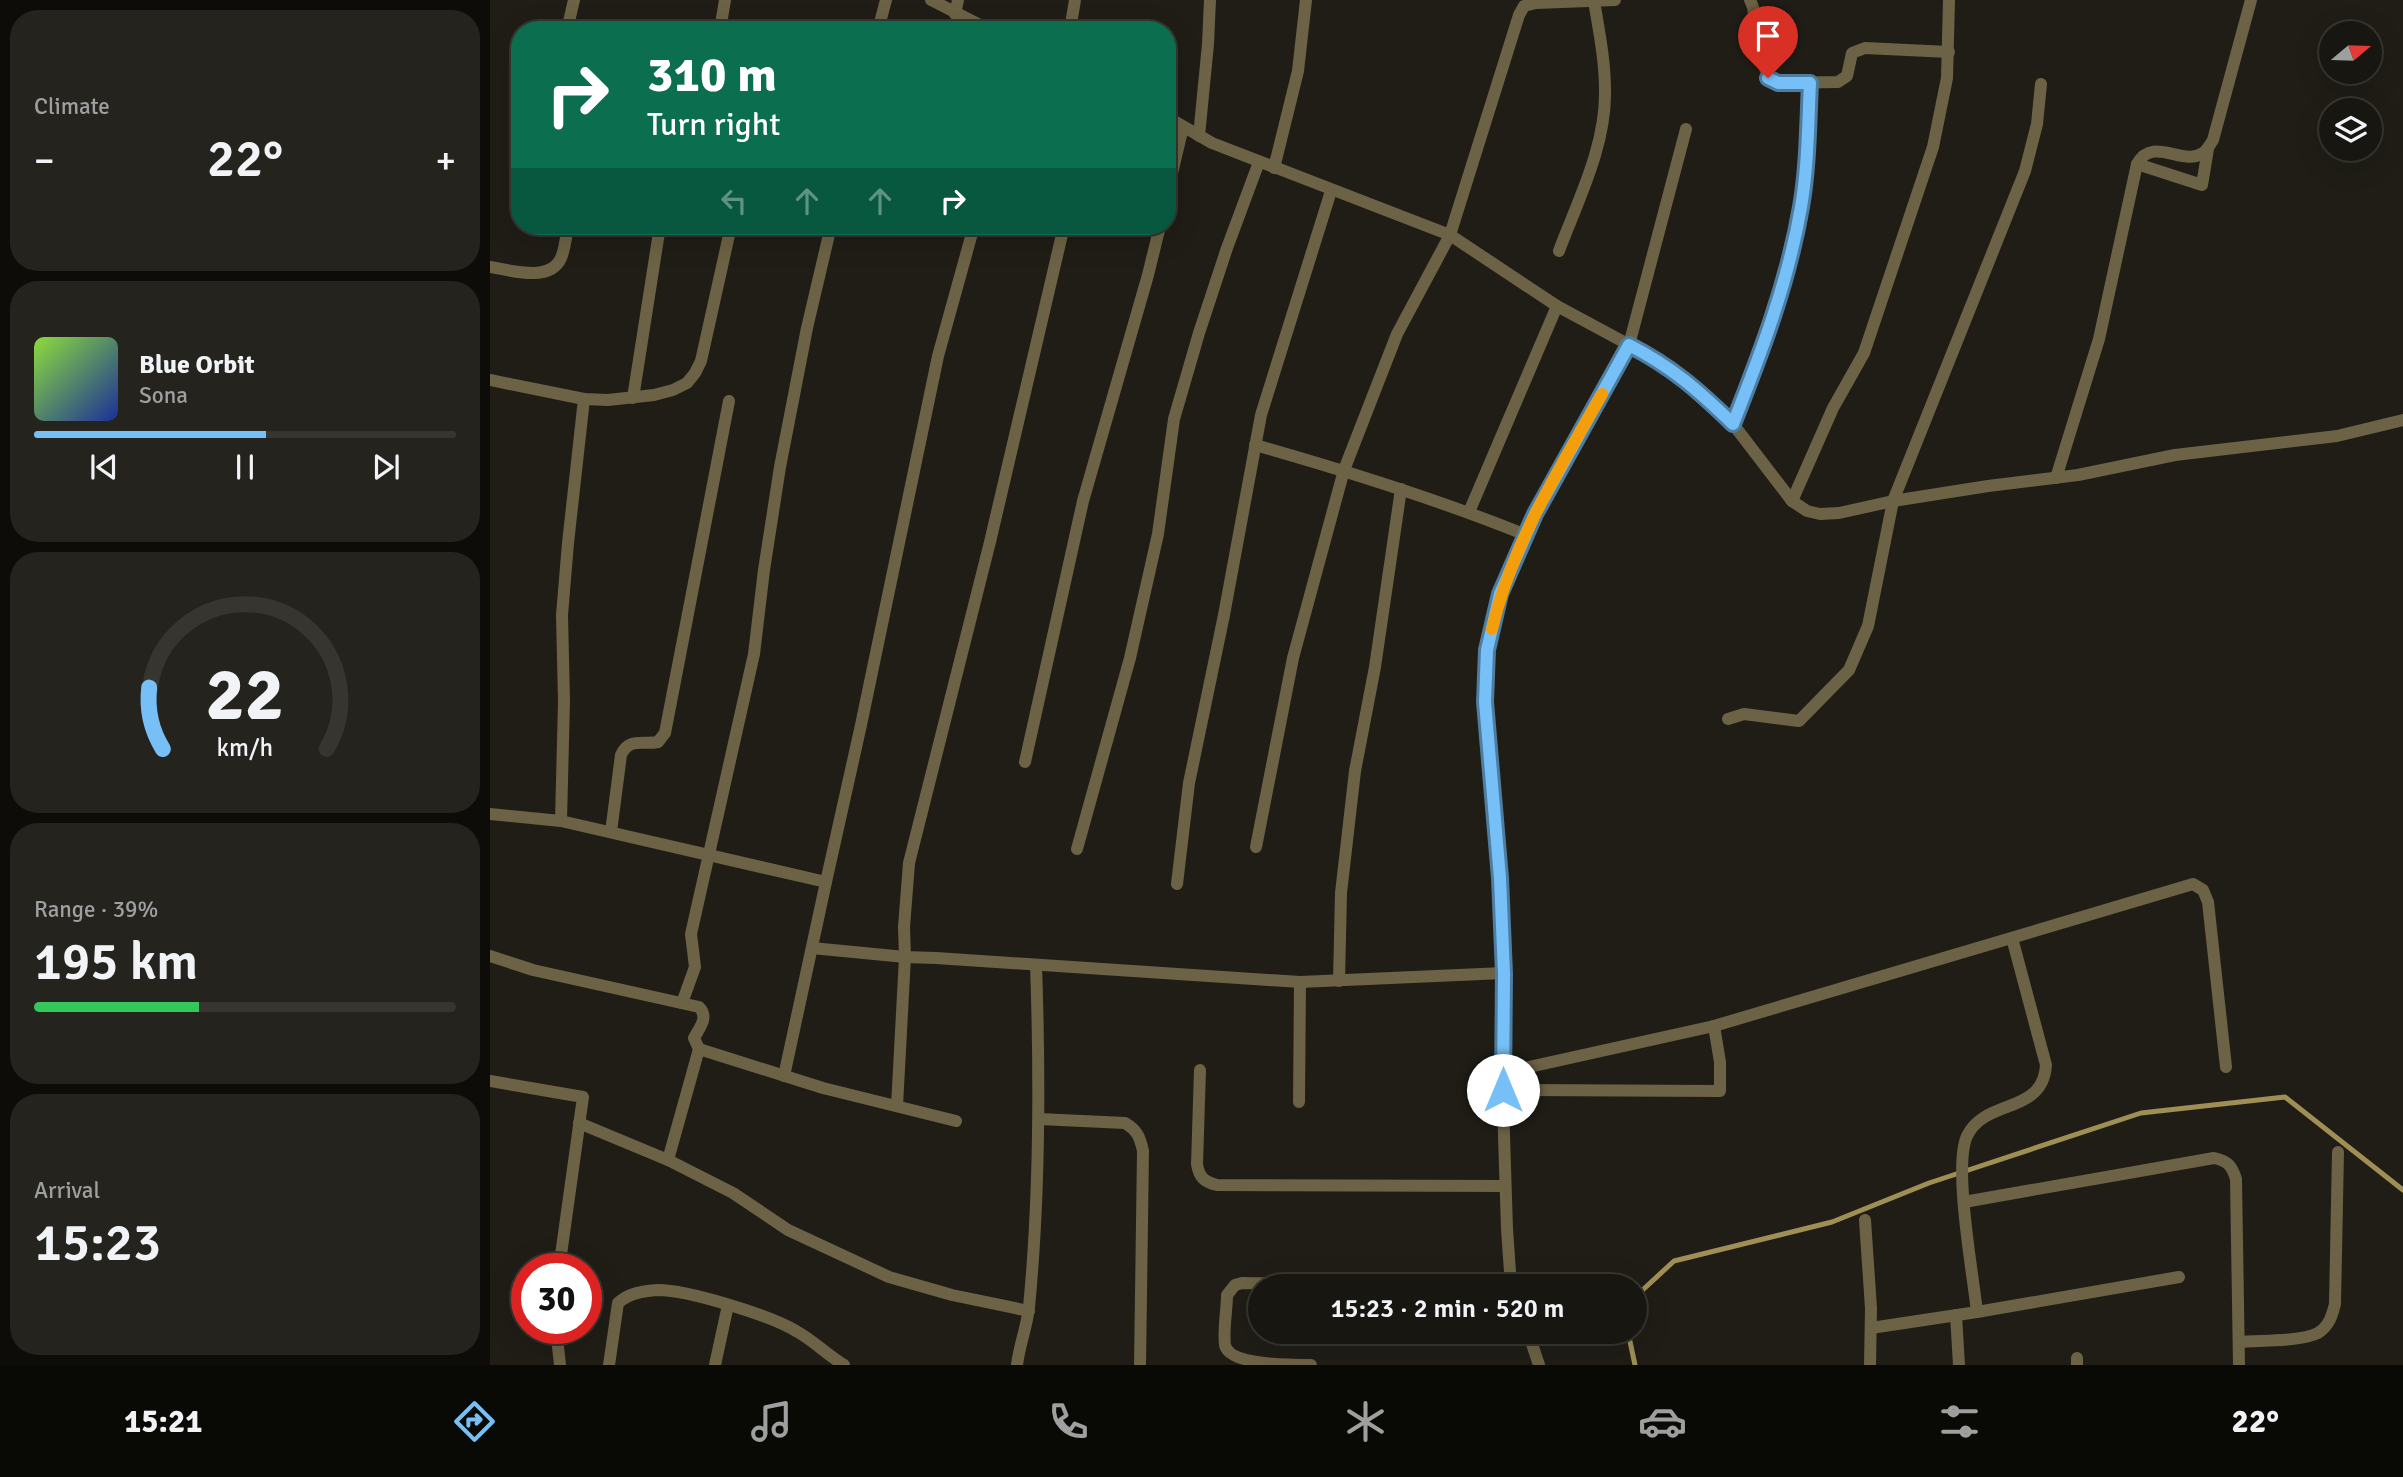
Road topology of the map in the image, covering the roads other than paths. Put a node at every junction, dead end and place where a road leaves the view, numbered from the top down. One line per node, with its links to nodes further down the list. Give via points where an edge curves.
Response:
1 (573, 0): 16 (street)
2 (724, 0): 17 (street)
3 (886, 0): 18 (street)
4 (931, 0): 15 (street)
5 (958, 0): 15 (street)
6 (1075, 0): 20 (street)
7 (1210, 0): 27 (street)
8 (1306, 0): 32 (street, via 1298,71)
9 (1615, 0): 13 (street)
10 (1750, 0): 22 (street, via 1768,78 1778,83)
11 (1949, 0): 21 (street)
12 (2251, 0): 28 (street)
13 (1594, 1): 14 (street); 42 (street, via 1606,94 1600,138)
14 (1529, 2): 41 (street, via 1519,15)
15 (955, 14): 19 (street)
16 (569, 21)
17 (721, 21)
18 (880, 21)
19 (970, 21)
20 (1072, 21)
21 (1949, 52): 22 (street, via 1858,50 1852,53 1843,79); 56 (street, via 1933,147 1864,353 1833,408)
22 (1810, 83): 51 (street, via 1802,205 1787,273)
23 (2040, 84): 57 (street, via 2037,124 2025,171)
24 (1176, 123): 25 (street)
25 (1183, 127): 27 (street); 29 (street)
26 (1686, 129): 45 (street)
27 (1199, 136): 30 (street)
28 (2208, 149): 31 (street, via 2198,156 2150,152); 31 (street, via 2202,185)
29 (1176, 156)
30 (1259, 162): 32 (street); 66 (street, via 1174,419 1158,534 1130,658)
31 (2137, 164): 54 (street, via 2099,339)
32 (1275, 169): 33 (street)
33 (1331, 191): 41 (street); 52 (street)
34 (566, 235): 43 (street, via 561,258 547,271)
35 (659, 235): 47 (street)
36 (728, 235): 47 (street, via 695,373 673,390)
37 (829, 235): 67 (street, via 780,467 754,654)
38 (972, 235): 68 (street, via 938,356)
39 (1062, 235): 73 (street, via 909,863)
40 (1158, 235): 61 (street, via 1083,501)
41 (1450, 235): 44 (street); 53 (street, via 1397,334)
42 (1559, 251)
43 (490, 267)
44 (1557, 306): 45 (street); 58 (street)
45 (1629, 345): 51 (street, via 1681,376); 59 (street)
46 (490, 380): 48 (street)
47 (633, 398): 48 (street)
48 (584, 399): 63 (street, via 562,615)
49 (729, 401): 64 (street, via 665,733 658,742 636,742 624,748)
50 (2403, 421): 54 (street, via 2337,436 2175,455)
51 (1733, 424): 56 (street)
52 (1255, 445): 53 (street); 69 (street, via 1189,783)
53 (1344, 470): 55 (street); 65 (street, via 1293,658)
54 (2056, 478): 57 (street)
55 (1401, 489): 58 (street); 76 (street, via 1376,667 1355,771 1341,893)
56 (1792, 501): 57 (street, via 1820,514)
57 (1893, 501): 60 (street, via 1868,625 1849,670 1799,720 1744,714)
58 (1469, 512): 59 (street)
59 (1526, 535): 75 (street, via 1500,594 1487,650 1485,702)
60 (1728, 719)
61 (1024, 762)
62 (490, 814): 63 (street)
63 (561, 821): 64 (street)
64 (611, 832): 67 (street)
65 (1256, 847)
66 (1076, 849)
67 (710, 854): 68 (street); 78 (street, via 691,934 695,967)
68 (826, 882): 71 (street)
69 (1177, 884)
70 (2012, 939): 79 (street); 81 (street, via 2198,886 2208,902); 95 (street, via 2046,1065 2045,1079 2033,1094 1977,1121 1962,1153)
71 (812, 948): 73 (street); 84 (street)
72 (490, 956): 78 (street)
73 (905, 957): 74 (street); 88 (street)
74 (1036, 965): 77 (street); 89 (street)
75 (1504, 974): 76 (street); 83 (street)
76 (1339, 981): 77 (street)
77 (1300, 982): 87 (street)
78 (682, 1003): 80 (street, via 704,1013 694,1038)
79 (1714, 1026): 83 (street); 86 (street, via 1720,1091)
80 (699, 1049): 84 (street); 93 (street)
81 (2226, 1067)
82 (1200, 1070): 94 (street, via 1196,1164 1208,1183)
83 (1502, 1073): 86 (street)
84 (784, 1076): 88 (street)
85 (490, 1081): 91 (street, via 583,1097)
86 (1503, 1090): 94 (street)
87 (1299, 1102)
88 (897, 1106): 90 (street)
89 (1038, 1119): 102 (street); 114 (street, via 1125,1123 1136,1130 1143,1151)
90 (956, 1121)
91 (579, 1123): 93 (street); 97 (street)
92 (2337, 1152): 106 (street, via 2332,1317 2318,1333 2304,1337)
93 (667, 1160): 102 (street, via 733,1193 788,1230 889,1277 952,1296)
94 (1505, 1186): 98 (street)
95 (1964, 1202): 103 (street); 106 (street, via 2214,1158 2224,1160 2236,1179)
96 (1865, 1220): 105 (street)
97 (561, 1253)
98 (1512, 1274)
99 (2179, 1277): 103 (street)
100 (1248, 1283): 115 (street, via 1227,1294 1225,1346 1234,1359 1251,1364)
101 (728, 1305): 110 (street, via 659,1290 624,1298 615,1314); 111 (street); 112 (street, via 796,1331)
102 (1029, 1311): 113 (street)
103 (1977, 1312): 104 (street)
104 (1956, 1315): 105 (street); 118 (street)
105 (1871, 1328): 117 (street)
106 (2239, 1342): 119 (street)
107 (558, 1344): 109 (street)
108 (1532, 1344): 116 (street)
109 (560, 1365)
110 (609, 1365)
111 (715, 1365)
112 (844, 1365)
113 (1017, 1365)
114 (1140, 1365)
115 (1311, 1365)
116 (1539, 1365)
117 (1870, 1365)
118 (1959, 1365)
119 (2239, 1365)

